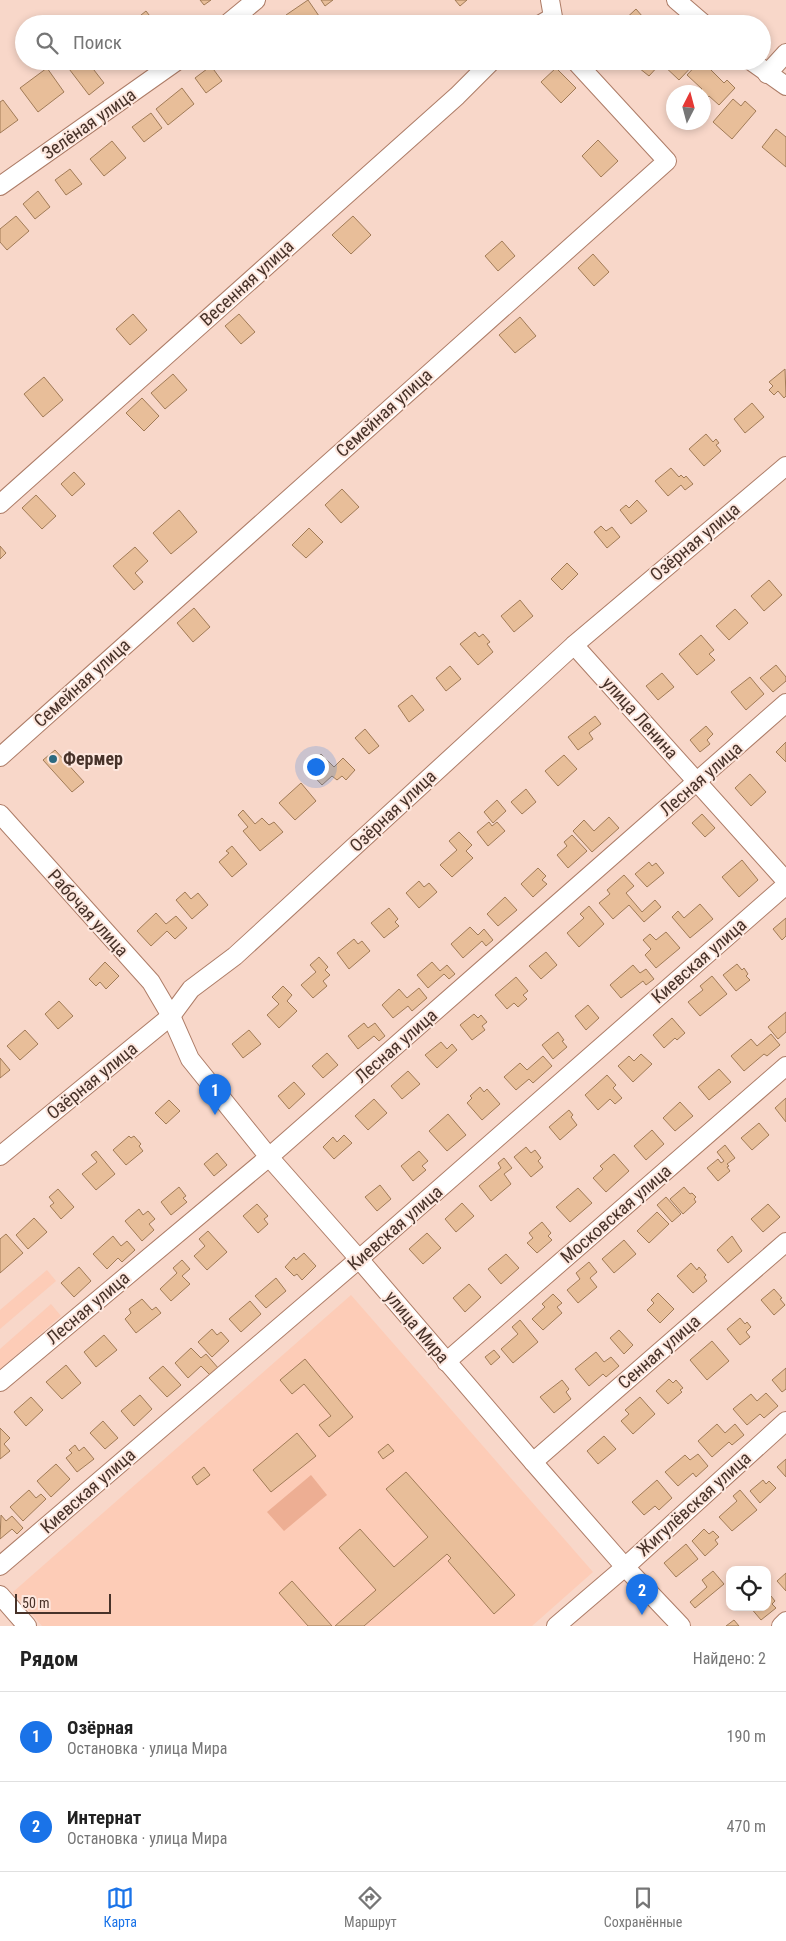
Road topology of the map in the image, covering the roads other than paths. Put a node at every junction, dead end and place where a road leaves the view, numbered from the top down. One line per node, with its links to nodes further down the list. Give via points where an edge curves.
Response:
1 (256, 0): 3 (street)
2 (676, 0): 4 (street)
3 (237, 15)
4 (694, 15)
5 (786, 53): 11 (street)
6 (164, 70): 14 (street, Зелёная улица)
7 (482, 70): 16 (street, Весенняя улица)
8 (583, 70): 19 (street, Семейная улица, via 667,161)
9 (762, 70): 12 (street)
10 (771, 70): 12 (street)
11 (771, 70)
12 (767, 74): 13 (street)
13 (786, 86)
14 (0, 186)
15 (786, 466): 17 (street, Озёрная улица)
16 (0, 504)
17 (574, 645): 20 (street, улица Ленина); 23 (street, Озёрная улица, via 235,956 191,989)
18 (786, 703): 20 (street, Лесная улица)
19 (0, 757)
20 (698, 782): 22 (street, улица Ленина); 26 (street, Лесная улица)
21 (0, 814): 23 (street, Рабочая улица, via 151,982)
22 (786, 883): 28 (street, Киевская улица)
23 (171, 1016): 25 (street, Озёрная улица); 26 (street, улица Мира, via 190,1059)
24 (786, 1066): 29 (street, Московская улица)
25 (0, 1156)
26 (269, 1157): 28 (street, улица Мира); 30 (street, Лесная улица)
27 (786, 1242): 32 (street, Сенная улица)
28 (359, 1259): 29 (street, улица Мира); 33 (street, Киевская улица)
29 (446, 1362): 32 (street, улица Мира)
30 (0, 1382)
31 (786, 1421): 34 (street, Жигулёвская улица)
32 (533, 1462): 34 (street, улица Мира)
33 (0, 1566)
34 (625, 1566): 38 (street, Жигулёвская улица); 39 (street, улица Мира)
35 (0, 1595): 37 (street)
36 (786, 1621): 40 (street)
37 (27, 1626)
38 (556, 1626)
39 (681, 1626)
40 (781, 1626)

